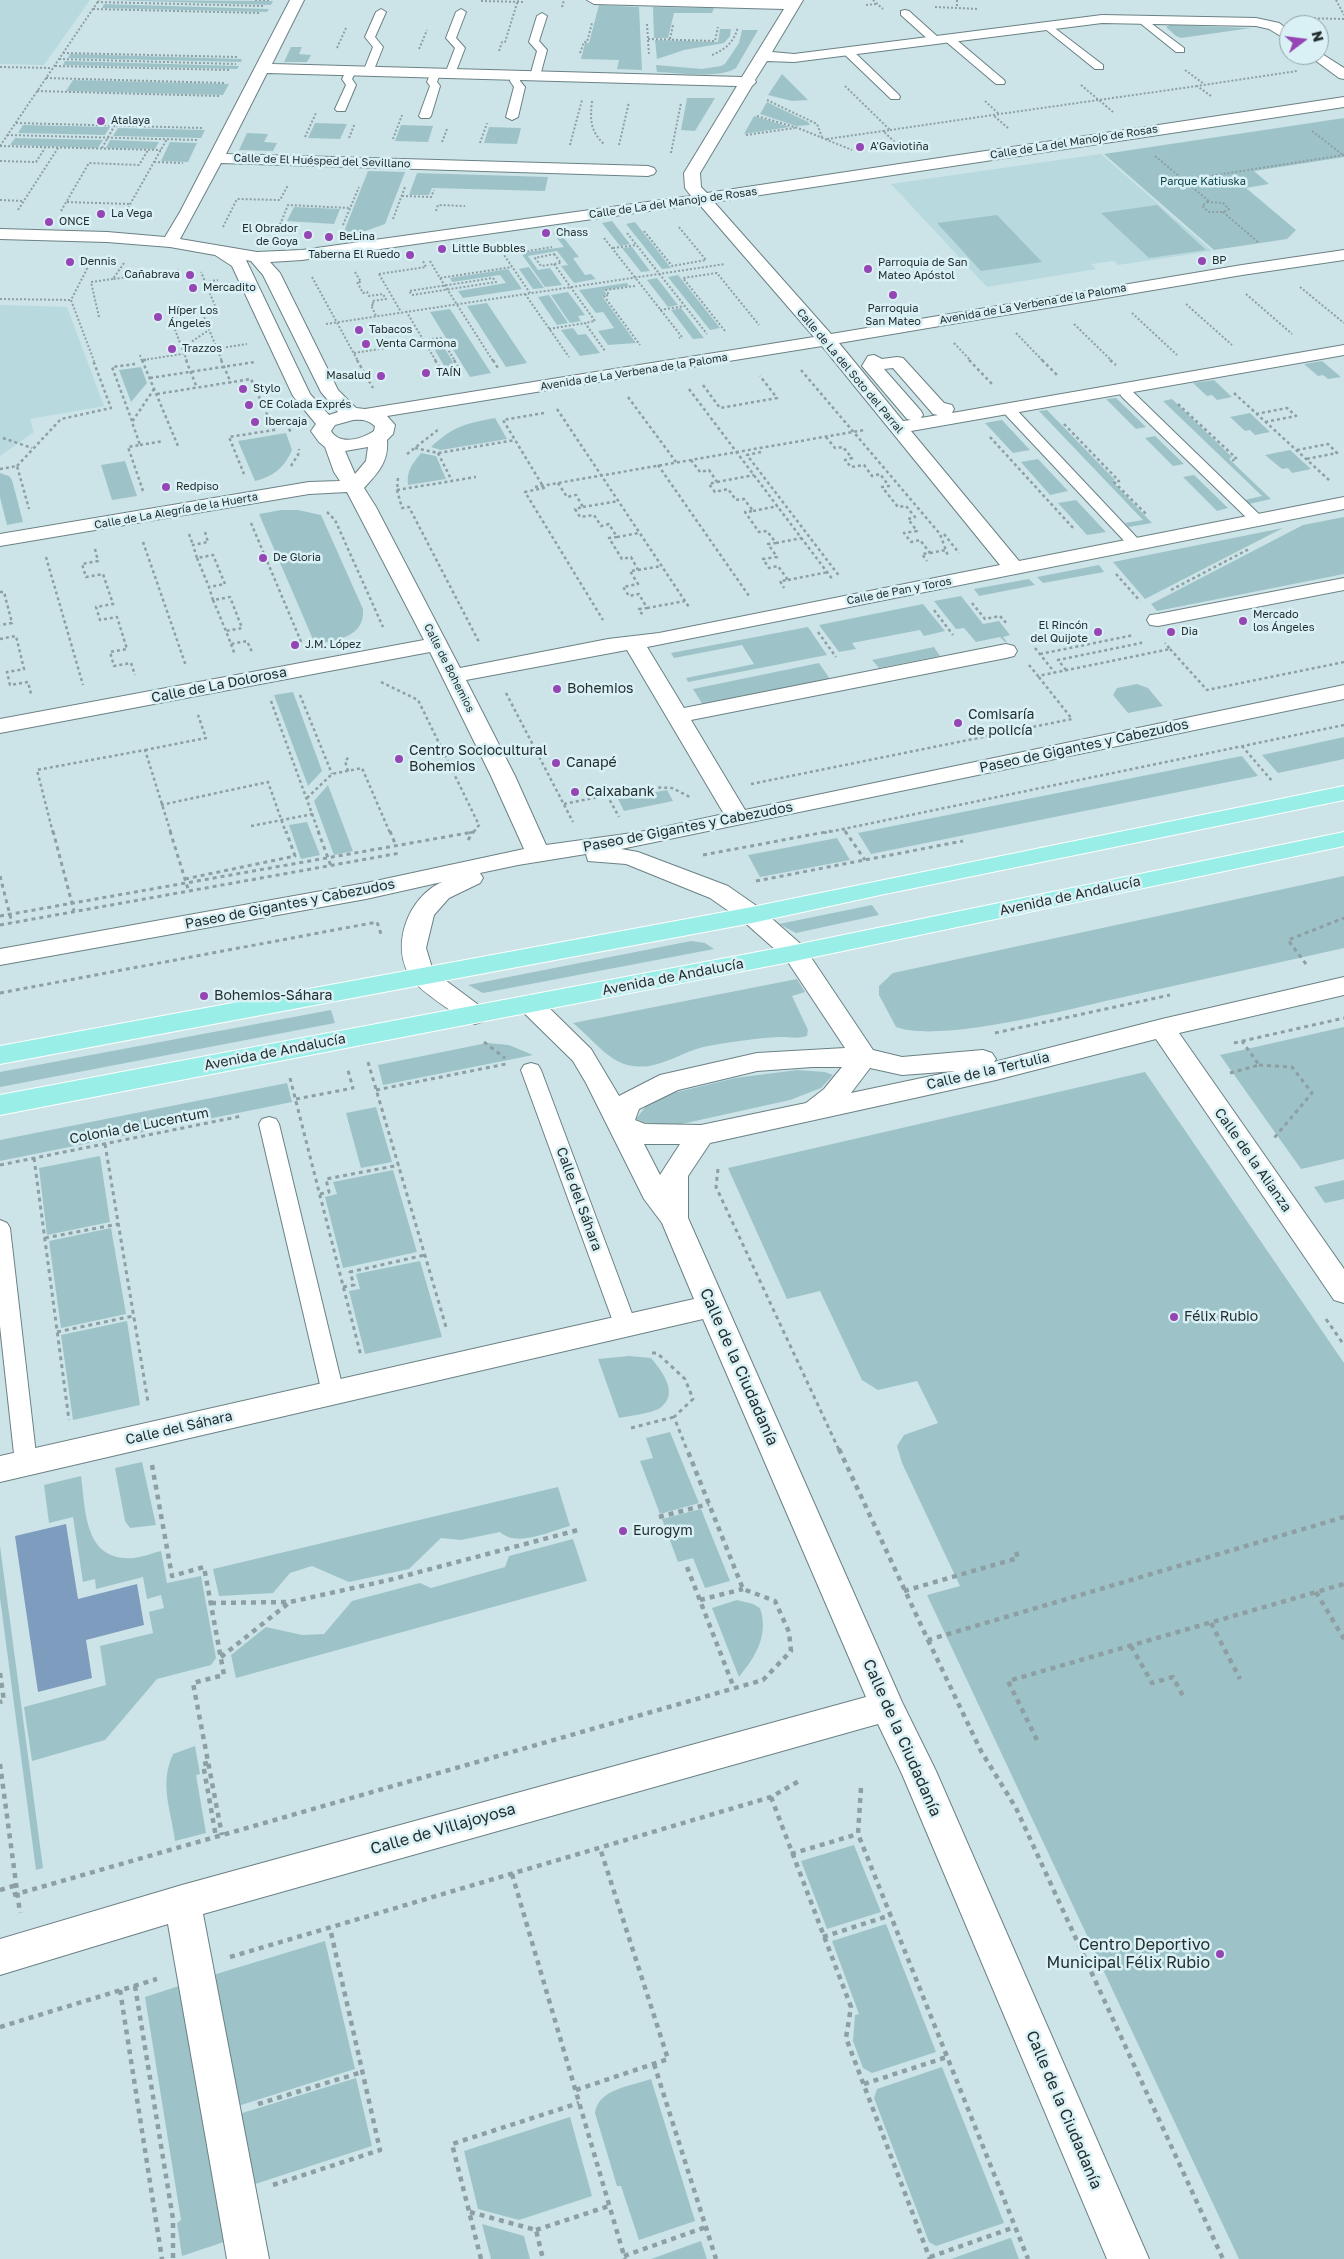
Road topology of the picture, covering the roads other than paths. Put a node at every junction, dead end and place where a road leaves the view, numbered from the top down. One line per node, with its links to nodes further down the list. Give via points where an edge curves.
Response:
1 (297, 0): 18 (street, Calle de El Huésped del Sevillano)
2 (594, 0): 3 (street)
3 (598, 0): 4 (street)
4 (795, 3): 15 (street)
5 (381, 12): 20 (lane, via 370,37 378,47)
6 (461, 12): 22 (lane, via 452,38 460,48)
7 (905, 13): 12 (lane)
8 (542, 16): 25 (lane, via 534,42 542,50)
9 (1144, 21): 10 (street, via 1102,19); 11 (street, via 1256,22); 13 (lane)
10 (1048, 26): 12 (street); 17 (lane)
11 (1279, 30)
12 (942, 39): 14 (street); 27 (lane)
13 (1180, 50)
14 (847, 51): 15 (street, via 794,58); 28 (lane)
15 (764, 56): 26 (street)
16 (1329, 65): 23 (street)
17 (1099, 67)
18 (262, 68): 19 (street); 33 (street, Calle de El Huésped del Sevillano)
19 (351, 71): 20 (street); 30 (lane, via 347,80 351,85)
20 (368, 72): 21 (street)
21 (435, 74): 22 (street); 31 (lane, via 432,82 435,86)
22 (450, 74): 24 (street)
23 (1344, 75)
24 (516, 76): 25 (street); 32 (lane, via 515,81 520,87)
25 (535, 76): 26 (street)
26 (749, 82): 36 (street)
27 (1000, 82)
28 (895, 97)
29 (1344, 102): 37 (street, Calle de La del Manojo de Rosas)
30 (341, 109)
31 (425, 116)
32 (512, 117)
33 (216, 158): 35 (street, Calle de El Huésped del Sevillano); 39 (street, Calle de El Huésped del Sevillano)
34 (673, 164): 36 (street)
35 (648, 171)
36 (692, 173): 37 (street, Calle de La del Soto del Parral, via 693,188)
37 (701, 198): 42 (street, Calle de La del Manojo de Rosas, via 302,255); 43 (street, Calle de La del Soto del Parral)
38 (0, 234): 39 (street, Calle de La del Manojo de Rosas)
39 (170, 242): 40 (street, Calle de La del Manojo de Rosas)
40 (220, 243): 42 (street, Calle de La del Manojo de Rosas); 50 (street, via 239,263 302,396)
41 (1344, 255): 43 (street, Avenida de La Verbena de la Paloma)
42 (257, 257): 48 (street, via 271,273 330,392)
43 (827, 340): 47 (street, Avenida de La Verbena de la Paloma); 51 (street, Calle de La del Soto del Parral)
44 (1344, 350): 45 (street, via 1156,382)
45 (1122, 392): 46 (street, via 1042,402); 56 (lane)
46 (1004, 400): 51 (street, via 970,415); 58 (lane)
47 (457, 401): 48 (street, Avenida de La Verbena de la Paloma); 52 (street, Avenida de La Verbena de la Paloma)
48 (358, 414): 50 (street, Avenida de La Verbena de la Paloma); 52 (street, via 385,424)
49 (913, 415): 49 (street, via 872,364 897,362 943,409)
50 (326, 422): 53 (street, via 321,431 323,436)
51 (897, 428): 59 (street, Calle de La del Soto del Parral)
52 (380, 436): 53 (street, Avenida de La Verbena de la Paloma, via 358,445); 54 (street, via 378,458 372,469)
53 (337, 444): 54 (street, Calle de Bohemios, via 334,448 336,454)
54 (354, 486): 57 (street, Calle de La Alegría de la Huerta, via 309,488); 62 (street, Calle de Bohemios)
55 (1344, 503): 56 (street, Calle de Pan y Toros)
56 (1256, 520): 58 (street, Calle de Pan y Toros)
57 (0, 540)
58 (1135, 544): 59 (street, Calle de Pan y Toros)
59 (1013, 568): 63 (street, Calle de Pan y Toros)
60 (1344, 584): 61 (street)
61 (1158, 620)
62 (437, 644): 65 (street, Calle de Bohemios); 68 (street, Calle de La Dolorosa)
63 (634, 644): 65 (street, Calle de Pan y Toros, via 608,646); 67 (street)
64 (1006, 651): 67 (street)
65 (453, 676): 72 (street, Calle de Bohemios, via 503,776)
66 (1344, 692): 70 (street, Paseo de Gigantes y Cabezudos)
67 (677, 716): 70 (street)
68 (0, 726)
69 (1344, 793): 73 (main road)
70 (738, 817): 72 (street, Paseo de Gigantes y Cabezudos, via 640,839)
71 (1344, 839): 74 (main road, Avenida de Andalucía)
72 (528, 856): 73 (street, via 629,857 719,892); 75 (street, Paseo de Gigantes y Cabezudos, via 366,891); 76 (street, via 440,892 422,913 413,948)
73 (752, 915): 74 (street); 76 (main road)
74 (795, 953): 78 (main road, Avenida de Andalucía); 82 (street)
75 (0, 957)
76 (422, 976): 79 (street); 81 (main road)
77 (1344, 986): 80 (street, Calle de la Tertulia)
78 (530, 1004): 79 (main road, Avenida de Andalucía); 87 (street, Calle de la Ciudadanía, via 582,1055)
79 (477, 1027): 84 (main road, Avenida de Andalucía)
80 (1162, 1028): 82 (street, Calle de la Tertulia, via 988,1059 902,1066); 85 (street, Calle de la Tertulia, via 996,1071); 91 (street, Calle de la Alianza)
81 (0, 1055)
82 (864, 1057): 85 (street, Calle de la Tertulia, via 834,1096); 87 (street, Calle de la Tertulia, via 757,1062 670,1082 628,1103)
83 (531, 1070): 93 (lane, Calle del Sáhara)
84 (0, 1105)
85 (813, 1111): 88 (street, Calle de la Tertulia)
86 (259, 1119): 94 (lane)
87 (619, 1124): 88 (street, Calle de la Tertulia, via 642,1134); 89 (street, Calle de la Ciudadanía, via 658,1200)
88 (701, 1135): 89 (street, Calle de la Ciudadanía, via 674,1175)
89 (674, 1218): 92 (street, Calle de la Ciudadanía)
90 (0, 1228): 95 (lane, Calle del Sáhara)
91 (1344, 1292)
92 (712, 1306): 93 (street, Calle del Sáhara); 96 (street, Calle de la Ciudadanía)
93 (626, 1327): 94 (street, Calle del Sáhara)
94 (333, 1393): 95 (street, Calle del Sáhara)
95 (13, 1466)
96 (886, 1706): 97 (street, Calle de Villajoyosa); 100 (street, Calle de la Ciudadanía, via 918,1771)
97 (182, 1902): 98 (street, Calle de Villajoyosa); 99 (street)
98 (0, 1957)
99 (248, 2259)
100 (1128, 2259)

